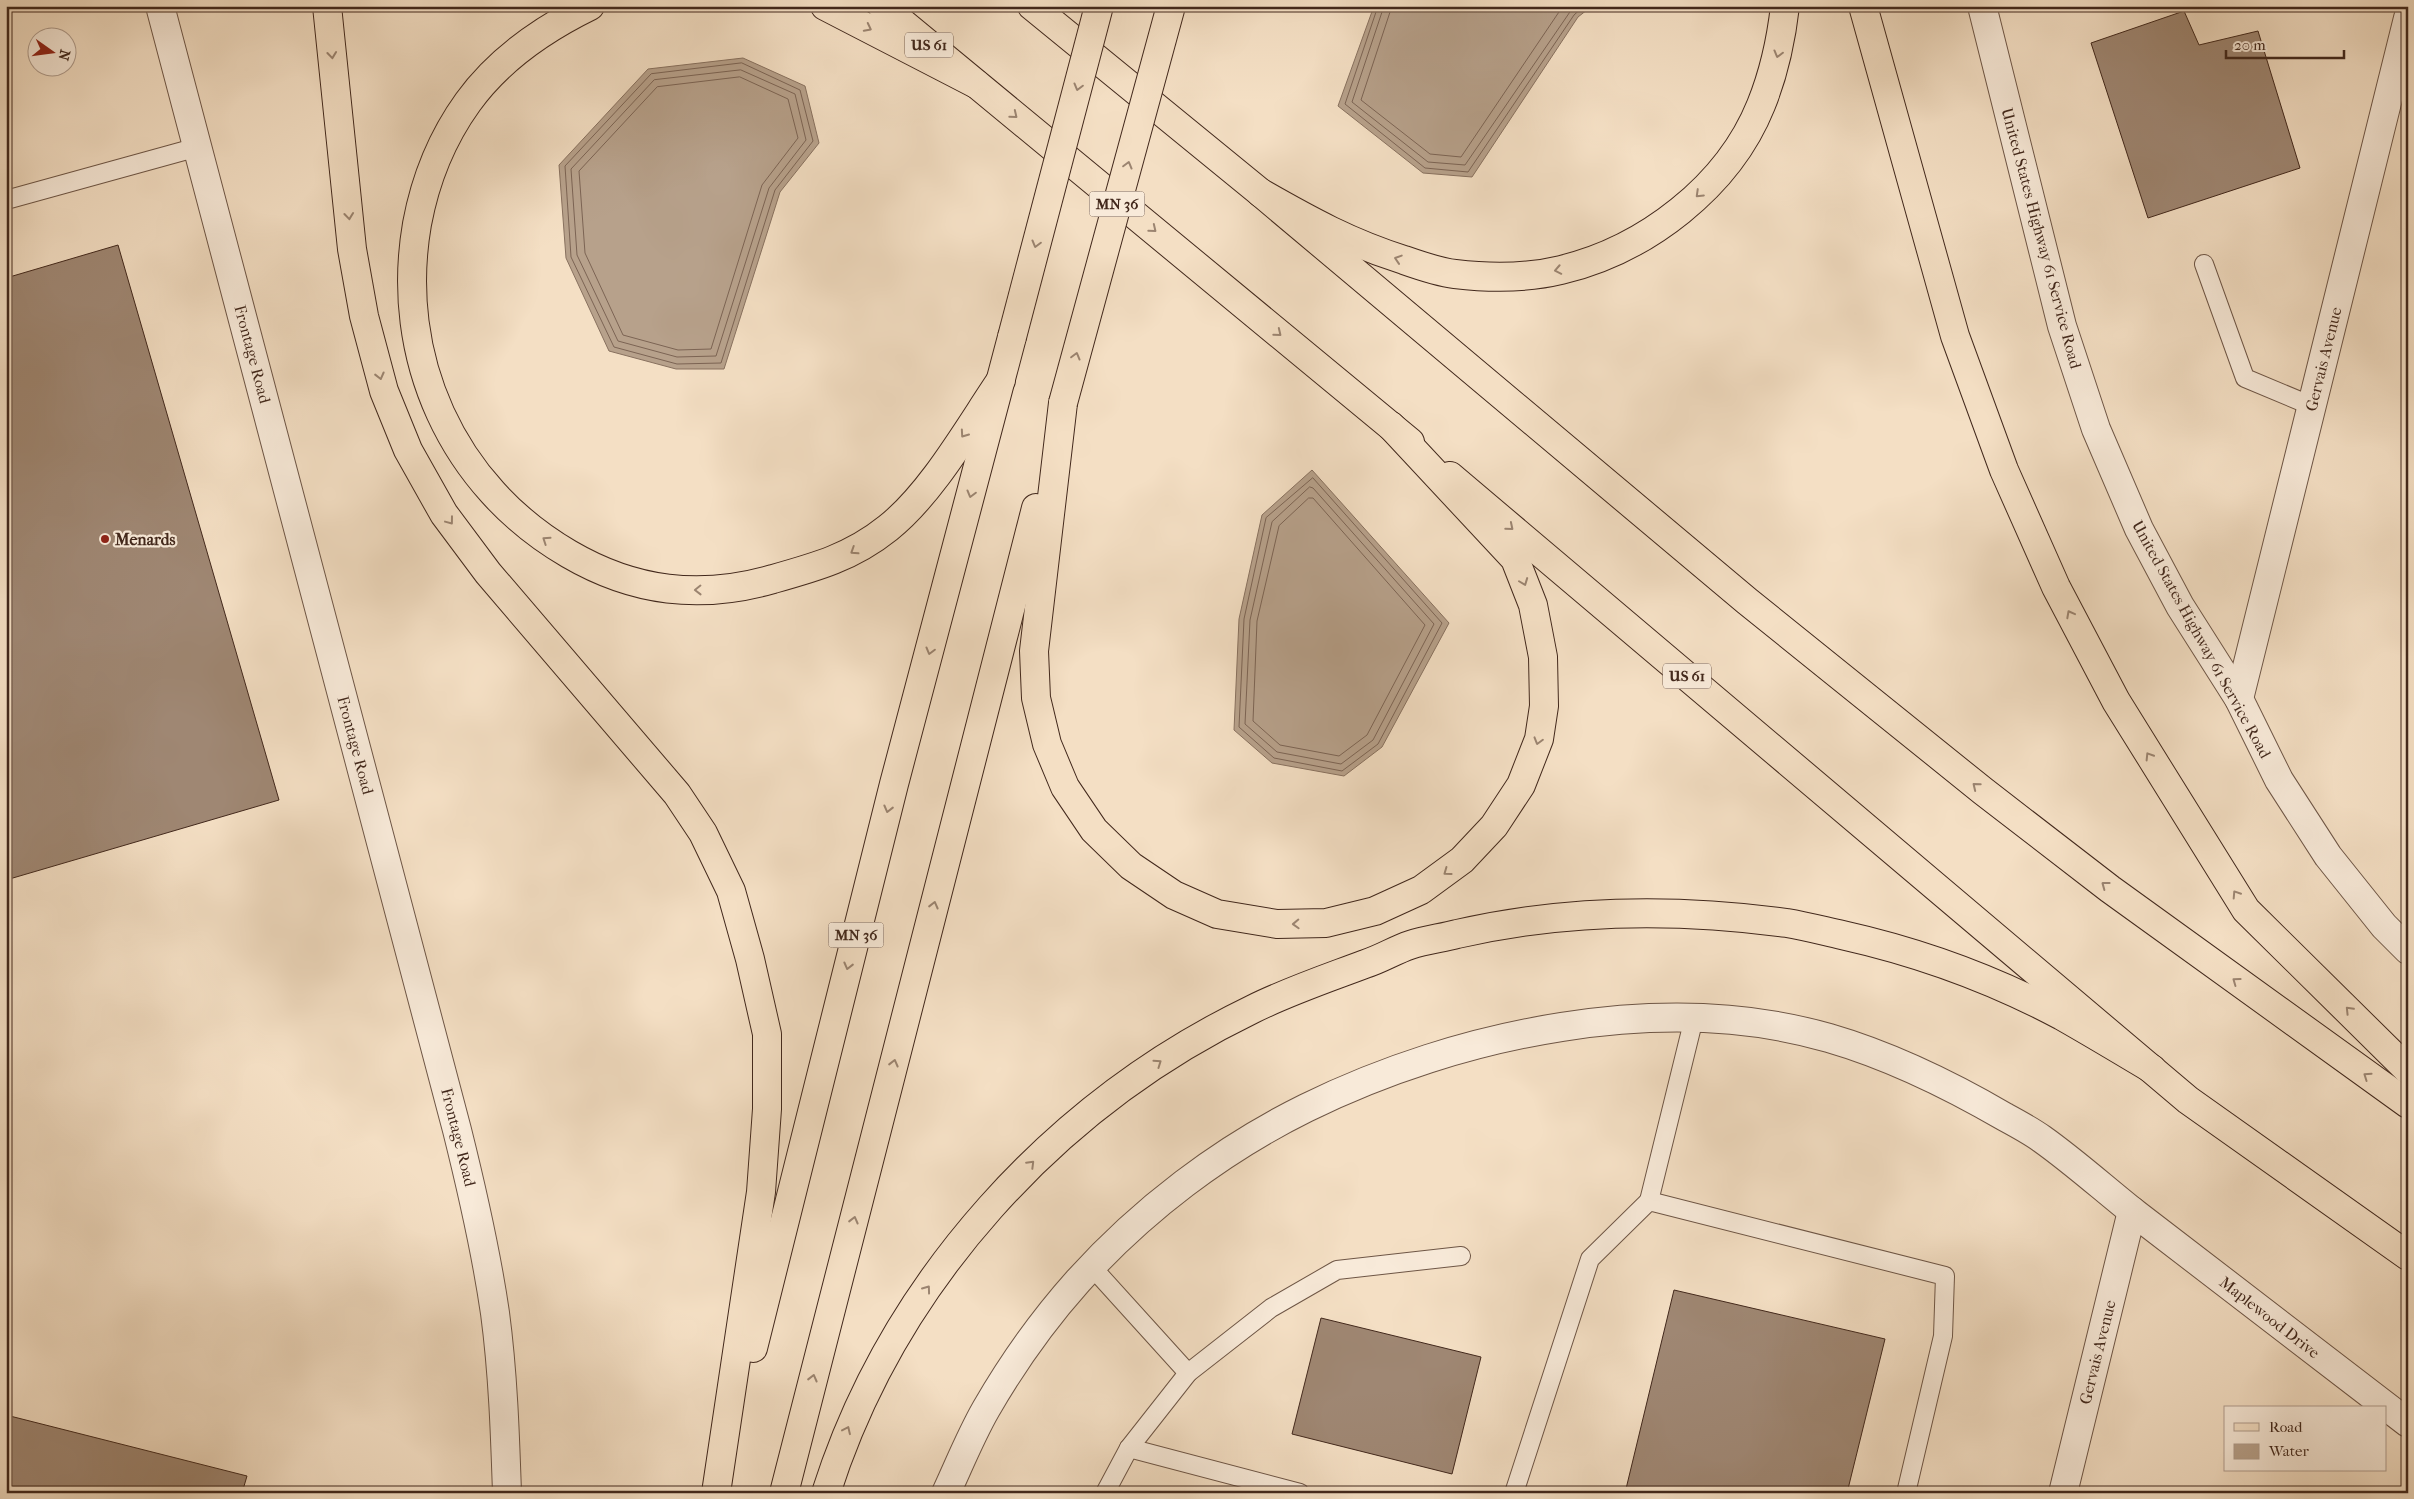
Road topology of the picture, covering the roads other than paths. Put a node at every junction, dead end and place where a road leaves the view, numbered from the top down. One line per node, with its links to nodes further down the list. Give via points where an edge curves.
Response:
1 (160, 6): 14 (street, Frontage Road)
2 (328, 6): 40 (main road, one-way to 40, via 352,249 362,306 384,391 408,450 444,514 488,573 677,794 703,834 731,891 750,959 766,1034 768,1108 761,1192)
3 (590, 6): 18 (main road, one-way to 3, via 925,490 889,528 848,556 749,586 696,591 644,586 593,568 546,540 507,509 474,472 445,425 423,369 411,310 412,255 421,199 439,151 468,102 509,56 555,23)
4 (825, 6): 13 (main road, one-way to 13)
5 (882, 6): 13 (main road, US 61)
6 (1032, 6): 15 (main road)
7 (1099, 6): 18 (main road, MN 36, one-way to 18, bridge)
8 (1171, 6): 19 (main road, MN 36, one-way to 8, bridge)
9 (1785, 6): 15 (main road, one-way to 15, via 1781,41 1761,107 1733,155 1700,194 1660,228 1611,254 1560,270 1508,277 1433,270 1363,247 1324,230)
10 (1863, 6): 26 (main road, one-way to 10, via 2246,910 2116,701 2056,588 2004,470 1955,336)
11 (1982, 6): 22 (street, United States Highway 61 Service Road, via 2062,326 2096,429 2139,529 2180,606)
12 (2408, 18): 20 (street, Gervais Avenue)
13 (976, 84): 21 (main road, US 61, one-way to 21)
14 (198, 147): 16 (lane); 39 (street, Frontage Road, via 476,1210 495,1313)
15 (1261, 193): 27 (main road, one-way to 15, via 2110,889 1982,792 1747,601)
16 (6, 200)
17 (2204, 264): 20 (lane, via 2245,378)
18 (1002, 380): 40 (main road, MN 36, one-way to 40, via 894,784)
19 (1063, 403): 21 (main road, one-way to 19, via 1515,560 1533,605 1543,657 1544,706 1539,739 1521,785 1494,826 1462,860 1421,890 1375,911 1326,923 1277,924 1217,914 1174,895 1131,866 1094,830 1065,788 1047,744 1036,698 1034,651); 41 (main road, MN 36, one-way to 19)
20 (2312, 406): 22 (street, Gervais Avenue)
21 (1391, 426): 25 (main road, US 61, one-way to 25)
22 (2239, 700): 23 (street, United States Highway 61 Service Road, via 2279,780 2328,856 2384,926)
23 (2408, 950)
24 (1694, 1018): 28 (lane); 29 (street, Maplewood Drive, via 1766,1025 1827,1038 1894,1061 1966,1094 2041,1138); 32 (street, Maplewood Drive, via 1629,1019 1548,1029 1473,1046 1394,1071 1306,1108 1238,1148 1174,1191 1130,1228)
25 (2152, 1069): 31 (main road, US 61, via 2188,1100); 42 (main road, one-way to 25, via 841,1444 865,1392 914,1306 965,1237 1032,1163 1096,1106 1178,1049 1253,1008 1409,945 1492,926 1591,914 1691,913 1790,924 1887,945 1968,973 2059,1014)
26 (2408, 1070)
27 (2408, 1104)
28 (1649, 1201): 38 (lane, via 1946,1276 1943,1336); 46 (lane, via 1590,1259)
29 (2132, 1211): 34 (street, Maplewood Drive); 47 (street, Gervais Avenue)
30 (1461, 1256): 33 (lane, via 1338,1270 1271,1308)
31 (2408, 1256)
32 (1092, 1267): 33 (lane); 43 (street, Maplewood Drive, via 1028,1344 985,1410)
33 (1188, 1373): 37 (lane)
34 (2386, 1406)
35 (2386, 1406): 36 (street, Maplewood Drive)
36 (2408, 1423)
37 (1129, 1448): 44 (lane); 45 (lane)
38 (1911, 1492)
39 (507, 1493)
40 (717, 1493)
41 (784, 1493)
42 (826, 1493)
43 (946, 1493)
44 (1105, 1493)
45 (1300, 1493)
46 (1514, 1493)
47 (2063, 1493)

